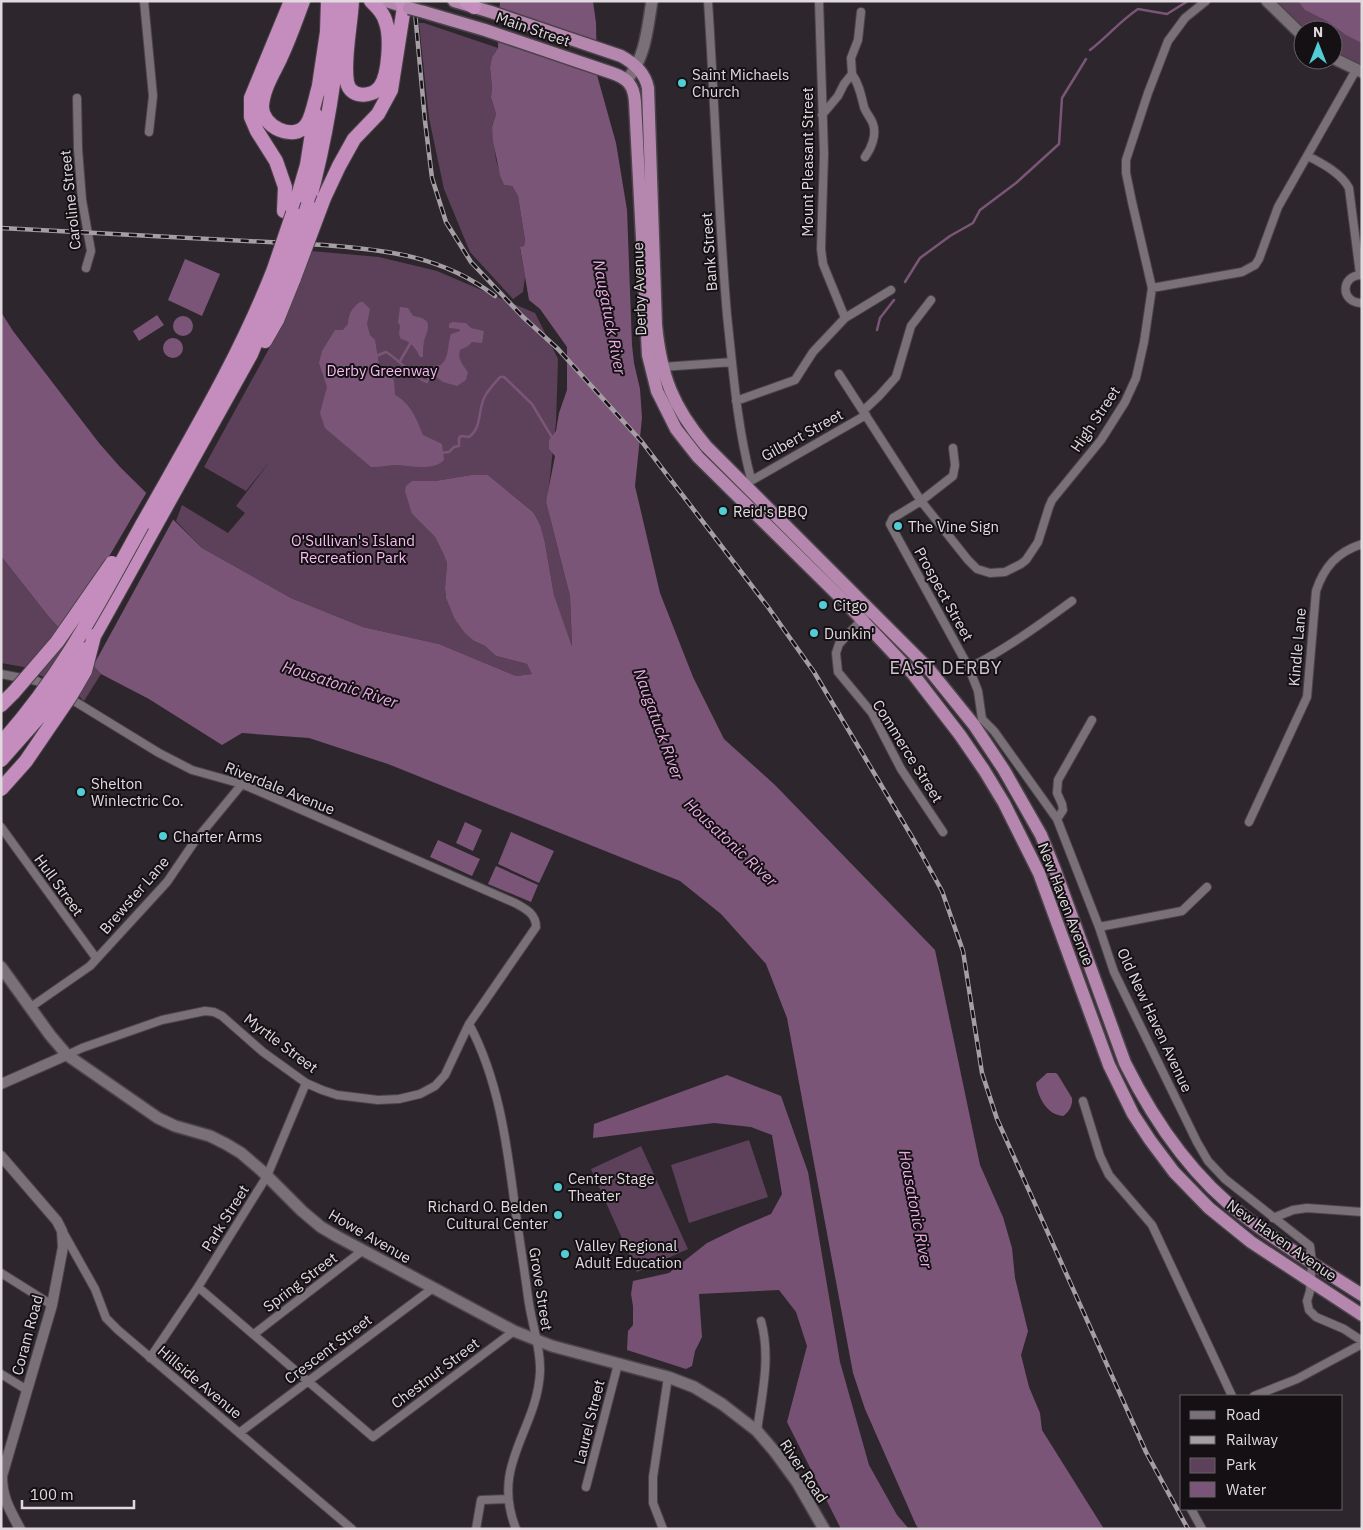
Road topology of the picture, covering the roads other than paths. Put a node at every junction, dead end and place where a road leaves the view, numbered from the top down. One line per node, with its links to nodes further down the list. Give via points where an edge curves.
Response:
1 (144, 1): 30 (street, via 153,96)
2 (283, 1): 19 (highway)
3 (291, 1): 19 (highway)
4 (303, 1): 27 (highway, via 265,90 264,117 282,131 301,129 308,123)
5 (328, 1): 21 (highway)
6 (342, 1): 21 (highway)
7 (352, 1): 21 (highway)
8 (371, 1): 21 (highway, via 383,15 389,38 388,57 378,89 369,94 357,94 349,88 347,63)
9 (386, 1): 17 (highway, Main Street)
10 (454, 1): 16 (highway, Main Street)
11 (652, 1): 23 (main road, via 643,52)
12 (708, 1): 44 (street, Bank Street)
13 (819, 1): 29 (street, Mount Pleasant Street)
14 (1206, 1): 38 (street, High Street, via 1185,18 1168,41 1126,160 1126,173)
15 (1267, 1): 20 (main road)
16 (470, 4): 23 (highway, Main Street, via 621,56)
17 (405, 5): 26 (highway, Main Street, bridge); 36 (highway, bridge, via 391,90 378,114 354,139)
18 (861, 12): 25 (street, via 858,40 851,58)
19 (281, 26): 34 (highway, via 251,98 251,117 276,161)
20 (1293, 26)
21 (339, 33): 27 (highway); 36 (highway, bridge, via 334,90 320,161)
22 (1343, 63): 24 (main road)
23 (637, 66): 26 (main road); 33 (highway, Derby Avenue, via 648,86)
24 (1359, 71): 31 (street)
25 (852, 74): 29 (street); 32 (street, via 874,130 870,149)
26 (627, 80): 33 (highway, Derby Avenue, via 634,92)
27 (320, 83): 34 (highway, via 307,165)
28 (77, 98): 35 (street, Caroline Street, via 82,200 91,250)
29 (822, 115): 43 (street, Mount Pleasant Street, via 821,249)
30 (149, 132)
31 (1308, 156): 37 (street, via 1336,173 1350,188); 38 (street, via 1278,207 1255,265 1242,272)
32 (864, 157)
33 (646, 192): 42 (highway, Derby Avenue)
34 (289, 212): 36 (highway, bridge)
35 (86, 268)
36 (284, 274): 49 (highway, via 261,303); 49 (highway, via 277,320 253,364)
37 (1361, 274): 41 (street, via 1350,277 1346,291 1354,302)
38 (1152, 288): 52 (street, High Street, via 1140,364 1131,391 1101,440 1052,500 1038,542 1026,560 1005,572 990,573 978,569)
39 (891, 290): 43 (street)
40 (931, 300): 48 (street, Gilbert Street, via 911,326 896,376)
41 (1362, 303)
42 (650, 310): 45 (highway, Derby Avenue); 51 (highway, Derby Avenue, via 648,355 657,391 676,429 698,458)
43 (845, 318): 47 (street, via 813,352 795,380)
44 (732, 362): 45 (street); 47 (street, Bank Street)
45 (662, 368): 51 (highway, Derby Avenue, via 687,423)
46 (839, 374): 48 (street, High Street)
47 (736, 401): 51 (street, Bank Street, via 746,460)
48 (865, 413): 51 (street, Gilbert Street); 52 (street, High Street)
49 (211, 414): 53 (highway); 57 (highway)
50 (953, 448): 52 (street, Prospect Street, via 953,476)
51 (744, 486): 56 (highway, New Haven Avenue)
52 (921, 501): 58 (street, Prospect Street, via 893,518 891,527)
53 (142, 525): 60 (highway, bridge, via 57,642); 64 (highway, bridge, via 64,662)
54 (1362, 544): 69 (street, Kindle Lane, via 1337,556 1320,577 1306,697)
55 (1072, 601): 58 (street, via 1033,630)
56 (866, 615): 62 (highway, New Haven Avenue, via 928,668); 63 (highway, New Haven Avenue); 71 (street, Commerce Street, via 837,648 838,672 872,713 901,769)
57 (94, 636): 65 (highway, bridge, via 50,703); 67 (highway, bridge, via 84,671 71,695 31,755)
58 (969, 668): 62 (street, Prospect Street, via 980,697)
59 (1, 674): 66 (street, Riverdale Avenue, via 37,682 75,700 192,770)
60 (1, 705)
61 (1092, 720): 68 (street, via 1058,780 1056,787 1063,810)
62 (978, 722): 63 (street); 68 (street, Old New Haven Avenue, via 994,732); 78 (highway, New Haven Avenue, via 1041,835)
63 (960, 734): 80 (highway, New Haven Avenue, via 1004,803 1039,873)
64 (1, 743)
65 (1, 760)
66 (242, 784): 74 (street, Riverdale Avenue, via 516,903 536,920); 75 (street, Brewster Lane, via 167,882)
67 (1, 789)
68 (1057, 819): 73 (street, Old New Haven Avenue)
69 (1249, 822)
70 (1, 827): 75 (street, Hull Street)
71 (943, 832)
72 (1207, 887): 73 (street, via 1182,911)
73 (1099, 927): 88 (street, Old New Haven Avenue, via 1114,972 1208,1161)
74 (532, 934): 79 (street, Myrtle Street)
75 (96, 958): 77 (street, Brewster Lane, via 90,966)
76 (1, 967): 77 (main road, Howe Avenue)
77 (31, 1007): 81 (main road, Howe Avenue)
78 (1109, 1020): 80 (highway); 91 (highway, New Haven Avenue, via 1137,1087 1186,1161 1243,1216)
79 (469, 1024): 82 (street, Myrtle Street, via 445,1074 435,1086 420,1094 378,1100 337,1095); 102 (street, Grove Street, via 488,1068 507,1142 528,1302)
80 (1094, 1024): 93 (highway, New Haven Avenue, via 1116,1082 1133,1114 1174,1172 1209,1208 1245,1237)
81 (67, 1055): 82 (street, Myrtle Street, via 162,1020 214,1012); 83 (street, Myrtle Street); 86 (main road, Howe Avenue, via 158,1118 226,1144)
82 (306, 1083): 86 (street, Park Street)
83 (1, 1084)
84 (1084, 1101): 110 (street, via 1100,1156 1110,1175 1152,1225)
85 (1, 1156): 89 (street)
86 (267, 1176): 90 (main road, Howe Avenue, via 321,1227); 94 (street, Park Street)
87 (1362, 1212): 88 (street, via 1308,1208)
88 (1273, 1218): 91 (street, Old New Haven Avenue, via 1310,1246)
89 (62, 1231): 97 (street, Coram Road); 104 (street, Hillside Avenue, via 95,1289 106,1318)
90 (362, 1251): 95 (main road, Howe Avenue); 101 (street, Spring Street)
91 (1312, 1263): 93 (street, Old New Haven Avenue); 96 (highway, New Haven Avenue)
92 (1, 1273): 97 (street)
93 (1310, 1280): 98 (highway, New Haven Avenue); 103 (street, Old New Haven Avenue, via 1308,1305 1312,1314 1344,1329)
94 (198, 1287): 101 (street); 104 (street, Park Street)
95 (433, 1288): 100 (main road, Howe Avenue); 108 (street, Crescent Street)
96 (1362, 1295)
97 (52, 1305): 109 (street, Coram Road)
98 (1362, 1315)
99 (761, 1321): 112 (street, via 766,1338 766,1365)
100 (514, 1331): 102 (main road, Howe Avenue); 108 (street, Chestnut Street, via 373,1437)
101 (254, 1334): 108 (street)
102 (536, 1339): 105 (main road, Howe Avenue); 116 (street, Grove Street, via 540,1374 511,1465)
103 (1362, 1343): 111 (street, via 1297,1379)
104 (150, 1358): 113 (street, Hillside Avenue)
105 (618, 1364): 107 (main road, Howe Avenue); 115 (street, Laurel Street)
106 (1, 1374): 109 (street)
107 (668, 1377): 112 (main road, Howe Avenue, via 694,1387); 123 (street, via 653,1477 653,1503)
108 (308, 1381): 113 (street, Crescent Street)
109 (27, 1390): 114 (street, Coram Road)
110 (1232, 1395)
111 (1257, 1395)
112 (757, 1431): 124 (main road, River Road, via 797,1482)
113 (239, 1433): 120 (street, Hillside Avenue)
114 (2, 1476): 117 (street, Coram Road)
115 (586, 1487)
116 (508, 1499): 121 (street, via 481,1500); 122 (street, Grove Street)
117 (3, 1503): 119 (street, Coram Road)
118 (1192, 1510): 125 (street)
119 (20, 1529)
120 (352, 1529)
121 (476, 1529)
122 (516, 1529)
123 (663, 1529)
124 (824, 1529)
125 (1202, 1529)

